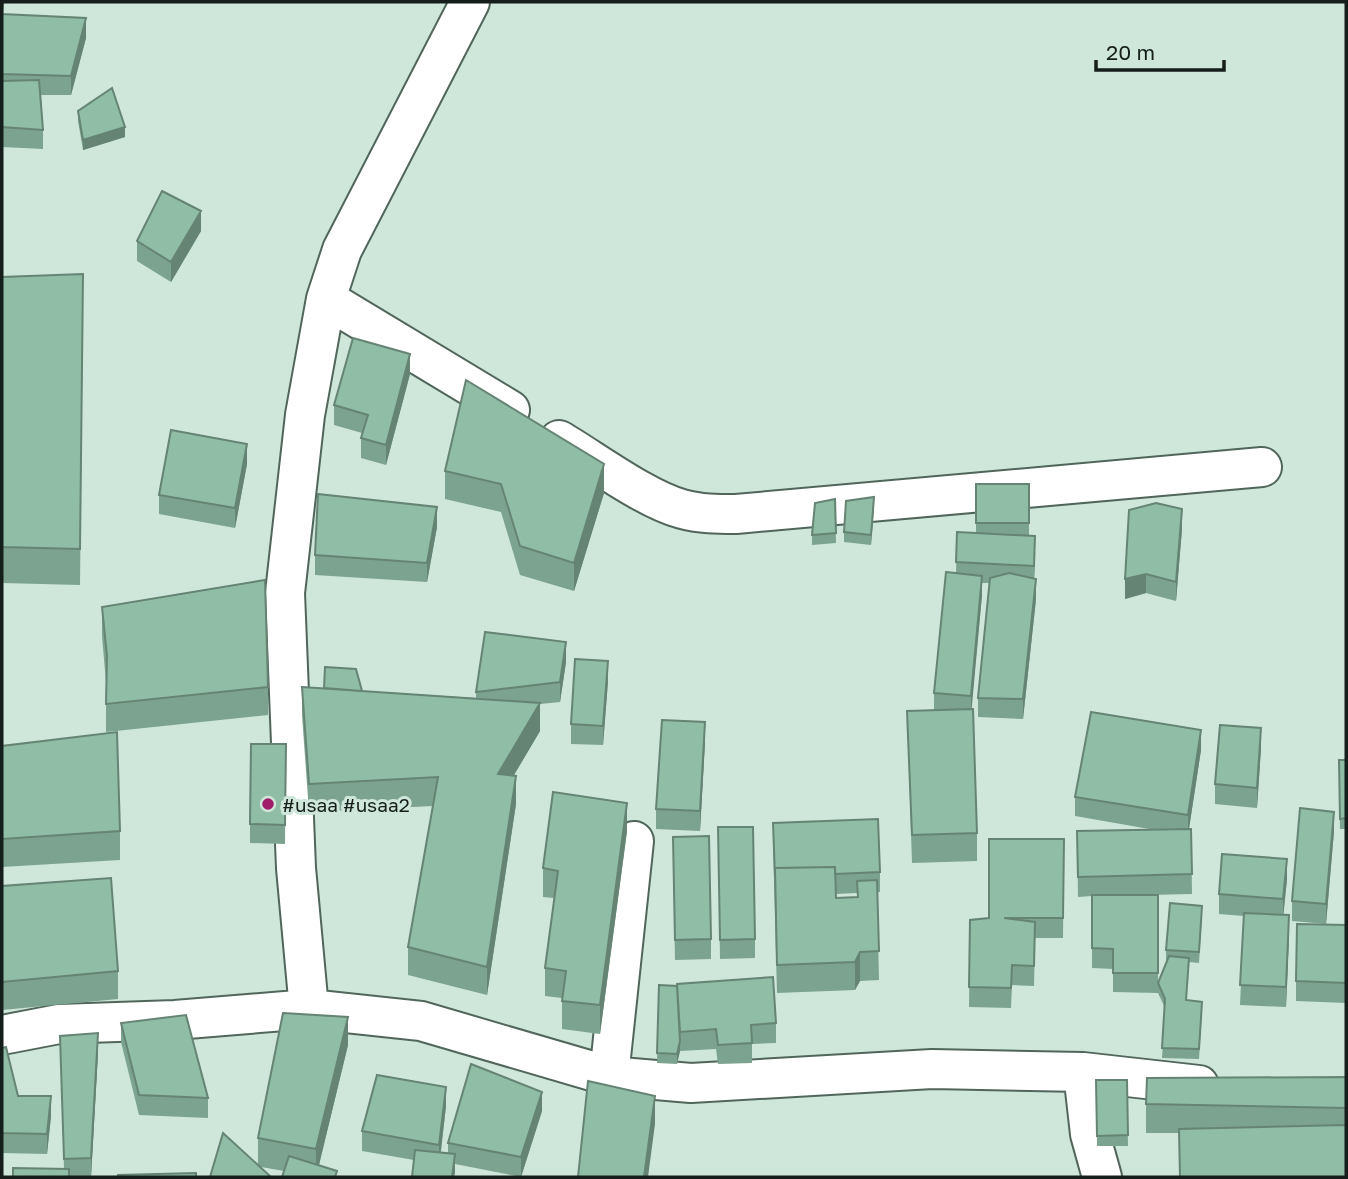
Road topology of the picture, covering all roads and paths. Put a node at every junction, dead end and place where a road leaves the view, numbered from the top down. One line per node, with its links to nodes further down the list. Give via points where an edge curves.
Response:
1 (470, 2): 2 (street, via 342,250)
2 (326, 299): 3 (street, via 648,494 681,509 736,514); 5 (street, via 305,415 285,593 296,868)
3 (1262, 467)
4 (634, 841): 8 (street)
5 (309, 1009): 6 (street, via 59,1024); 8 (street, via 421,1021)
6 (2, 1035)
7 (1083, 1072): 8 (street, via 932,1069 691,1083); 9 (street); 10 (street, via 1090,1135)
8 (610, 1076)
9 (1236, 1085)
10 (1102, 1177)

